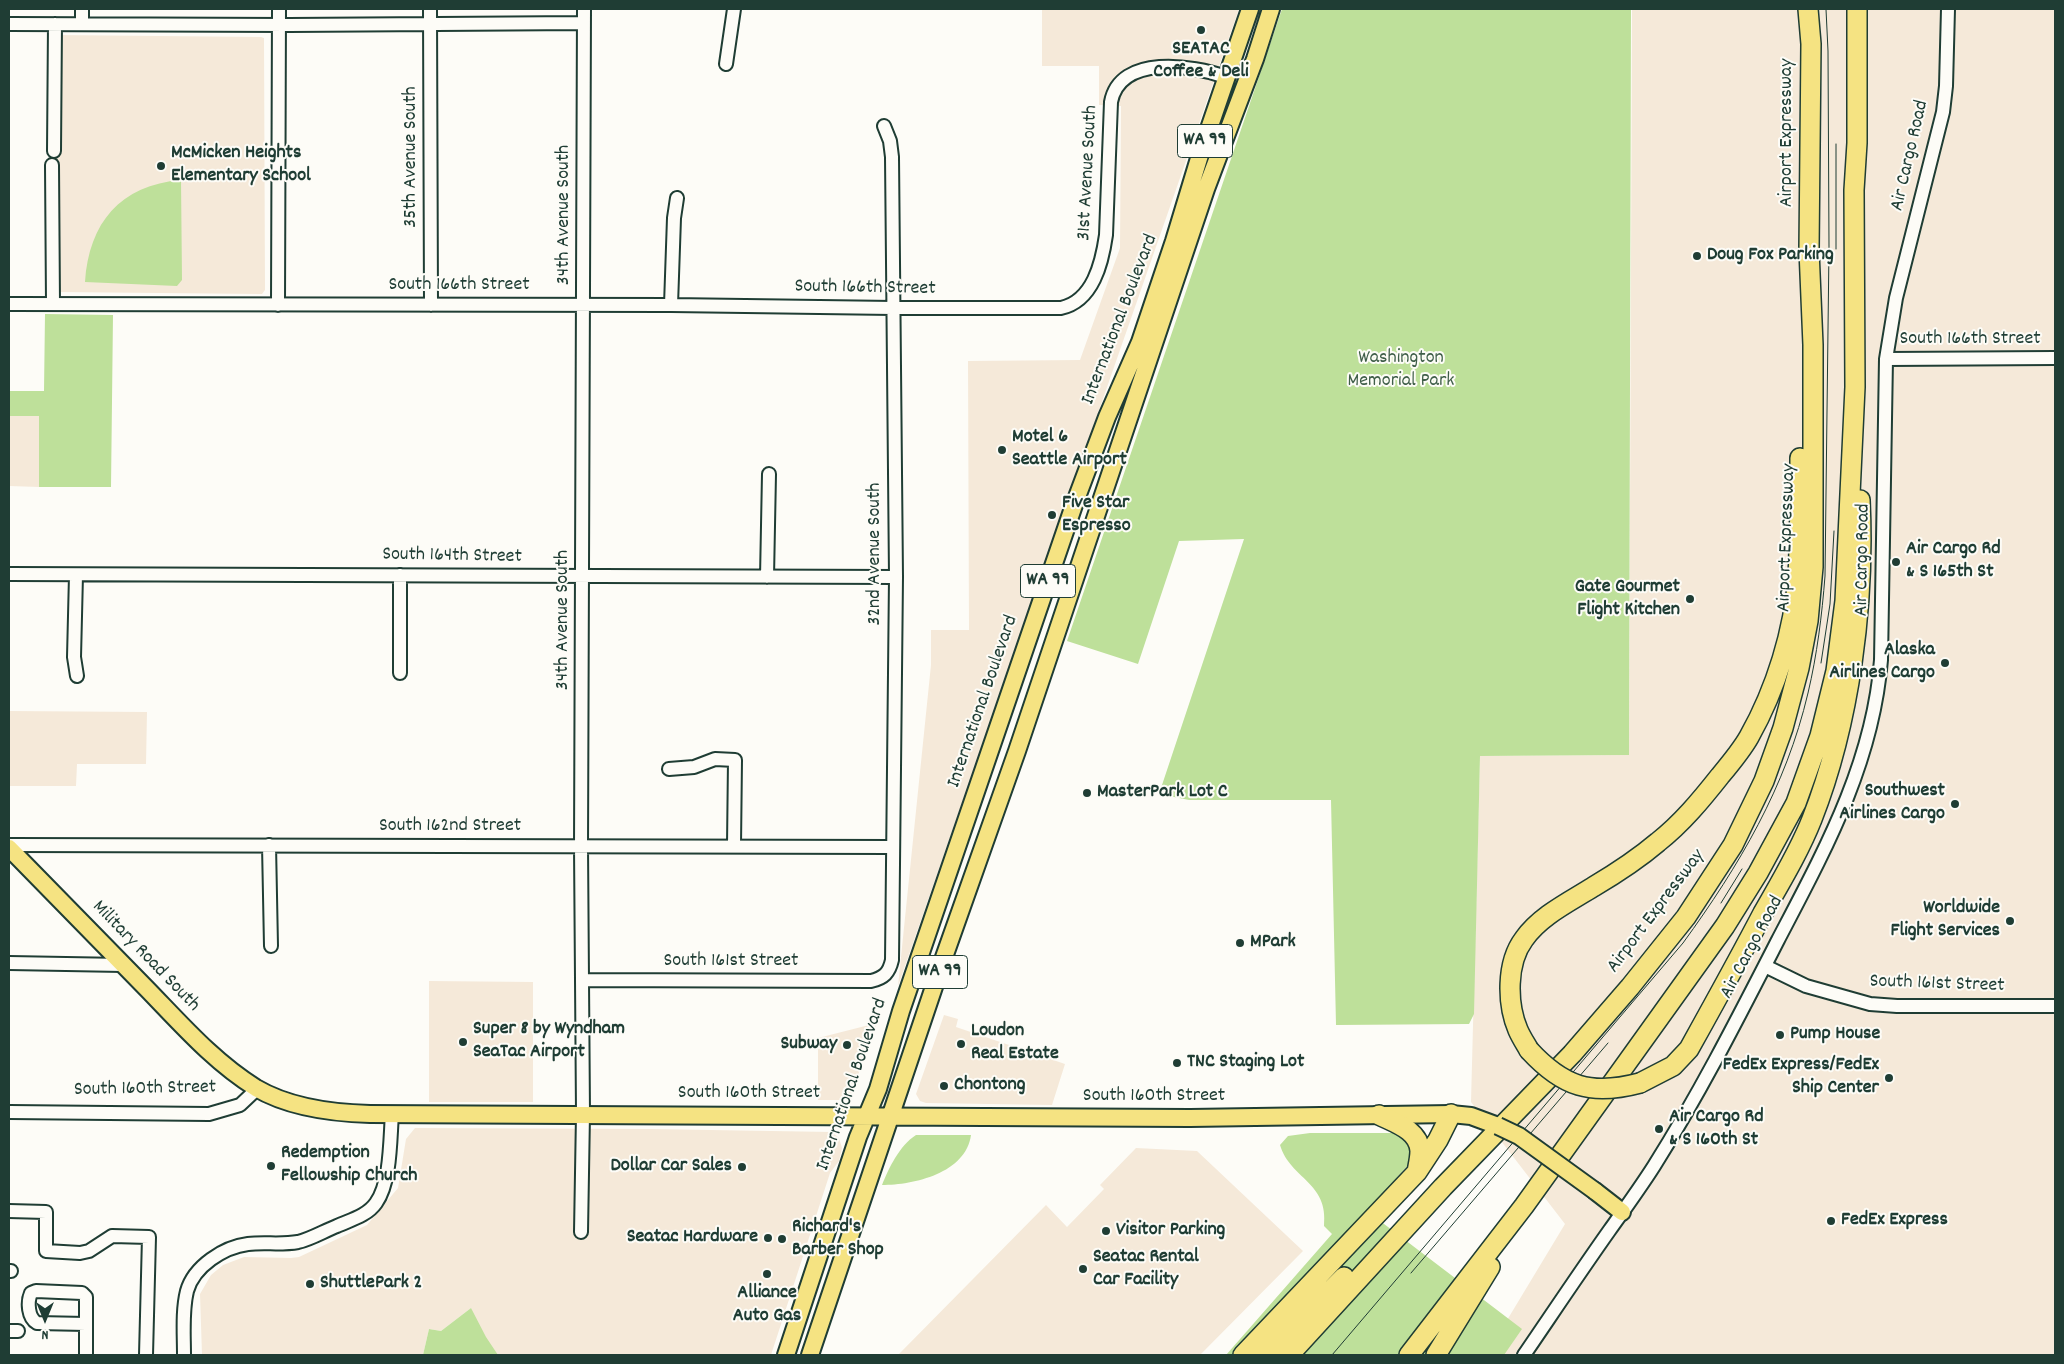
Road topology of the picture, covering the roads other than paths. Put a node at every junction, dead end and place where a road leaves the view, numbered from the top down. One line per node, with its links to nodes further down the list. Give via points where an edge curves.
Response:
1 (82, 9): 16 (street)
2 (280, 9): 17 (street)
3 (430, 9): 12 (street, 35th Avenue South)
4 (584, 9): 13 (street, 34th Avenue South)
5 (734, 9): 18 (street)
6 (1250, 9): 19 (main road, International Boulevard / WA 99)
7 (1271, 9): 20 (main road, International Boulevard / WA 99)
8 (1808, 9): 26 (highway, Airport Expressway, via 1811,44)
9 (1846, 9): 24 (highway, via 1847,144)
10 (1857, 9): 24 (highway)
11 (1948, 9): 36 (street, Air Cargo Road, via 1942,112 1896,298)
12 (430, 23): 13 (street); 17 (street); 31 (street, 35th Avenue South)
13 (584, 23): 32 (street, 34th Avenue South)
14 (9, 24): 15 (street)
15 (55, 24): 16 (street); 22 (street)
16 (82, 24): 17 (street)
17 (279, 25): 30 (street)
18 (726, 64)
19 (1226, 77): 20 (main road, via 1232,91); 27 (street, 31st Avenue South, via 1211,71 1147,68 1132,72 1120,83 1112,98 1106,235 1100,266); 66 (main road, International Boulevard / WA 99, via 1140,342 1074,506)
20 (1231, 122): 67 (main road, International Boulevard / WA 99)
21 (884, 126): 34 (street, 32nd Avenue South, via 892,157)
22 (54, 151)
23 (52, 165): 29 (street)
24 (1854, 190): 37 (highway)
25 (677, 198): 33 (street)
26 (1809, 250): 37 (highway, bridge, via 1802,345 1798,577 1789,633 1771,691 1748,739 1692,811 1658,842 1606,880 1536,925 1516,952 1511,991 1518,1030 1529,1050 1555,1075 1578,1086 1619,1089 1640,1083 1674,1066 1689,1049 1789,866 1811,819 1833,753 1852,664 1859,606 1862,537); 69 (highway, Airport Expressway, via 1814,345 1812,576 1799,668 1764,781 1734,846 1686,917 1572,1054)
27 (1086, 294): 34 (street, South 166th Street, via 1070,306 1054,309)
28 (9, 304): 29 (street, South 166th Street)
29 (53, 304): 30 (street, South 166th Street)
30 (278, 305): 31 (street, South 166th Street)
31 (431, 305): 32 (street, South 166th Street)
32 (584, 305): 33 (street, South 166th Street); 44 (street, 34th Avenue South)
33 (671, 305): 34 (street, South 166th Street)
34 (893, 308): 43 (street, 32nd Avenue South)
35 (2055, 358): 36 (street, South 166th Street)
36 (1886, 359): 56 (street, Air Cargo Road, via 1881,660 1873,719 1847,802)
37 (1855, 387): 70 (highway, via 1842,632 1820,736 1796,802 1758,874 1725,926)
38 (769, 474): 42 (street)
39 (9, 574): 40 (street, South 164th Street)
40 (76, 575): 41 (street, South 164th Street); 46 (street, via 74,657)
41 (400, 575): 44 (street, South 164th Street); 45 (street)
42 (767, 577): 43 (street, South 164th Street); 44 (street, South 164th Street)
43 (896, 577): 52 (street, 32nd Avenue South)
44 (583, 578): 51 (street, 34th Avenue South)
45 (400, 673)
46 (77, 676)
47 (669, 770): 49 (street, via 715,759 735,760)
48 (269, 845): 50 (street, South 162nd Street); 51 (street, South 162nd Street); 53 (street)
49 (734, 845): 51 (street, South 162nd Street); 52 (street, South 162nd Street)
50 (9, 846): 55 (main road, Military Road South)
51 (581, 846): 58 (street, 34th Avenue South)
52 (892, 847): 57 (street, 32nd Avenue South, via 892,960 886,975)
53 (271, 946)
54 (9, 963): 55 (street)
55 (123, 965): 60 (main road, Military Road South, via 216,1058)
56 (1765, 966): 59 (street, South 161st Street, via 1806,986 1870,1004); 72 (street, Air Cargo Road, via 1654,1167)
57 (879, 979): 58 (street, South 161st Street)
58 (582, 980): 63 (street, 34th Avenue South)
59 (2055, 1006)
60 (257, 1088): 61 (street, South 160th Street, via 240,1105 209,1114); 62 (main road, South 160th Street, via 312,1108 341,1113)
61 (9, 1112)
62 (392, 1114): 63 (main road, South 160th Street); 77 (street, via 386,1173 376,1203 363,1215 300,1241 241,1245 209,1260 188,1288 184,1306)
63 (583, 1114): 66 (main road, South 160th Street); 73 (street, 34th Avenue South)
64 (1451, 1114): 65 (main road, South 160th Street); 68 (highway); 72 (main road, South 160th Street, bridge, via 1486,1120 1519,1136)
65 (1379, 1115): 67 (main road, South 160th Street); 68 (highway, via 1416,1137 1420,1151)
66 (866, 1117): 67 (main road, South 160th Street); 78 (main road, International Boulevard / WA 99)
67 (890, 1118): 79 (main road, International Boulevard / WA 99)
68 (1416, 1172): 80 (highway)
69 (1443, 1187): 81 (highway, via 1414,1207); 82 (highway)
70 (1524, 1206): 83 (highway); 84 (highway)
71 (9, 1211): 76 (street, via 46,1212 46,1250 80,1253 112,1236 149,1237)
72 (1622, 1212): 85 (street, Air Cargo Road)
73 (581, 1232)
74 (86, 1324): 74 (street, via 86,1297 82,1294 31,1293 30,1317 37,1323); 75 (street)
75 (86, 1355)
76 (146, 1355)
77 (184, 1355)
78 (786, 1355)
79 (810, 1355)
80 (1243, 1355)
81 (1266, 1355)
82 (1289, 1355)
83 (1409, 1355)
84 (1436, 1355)
85 (1524, 1355)

